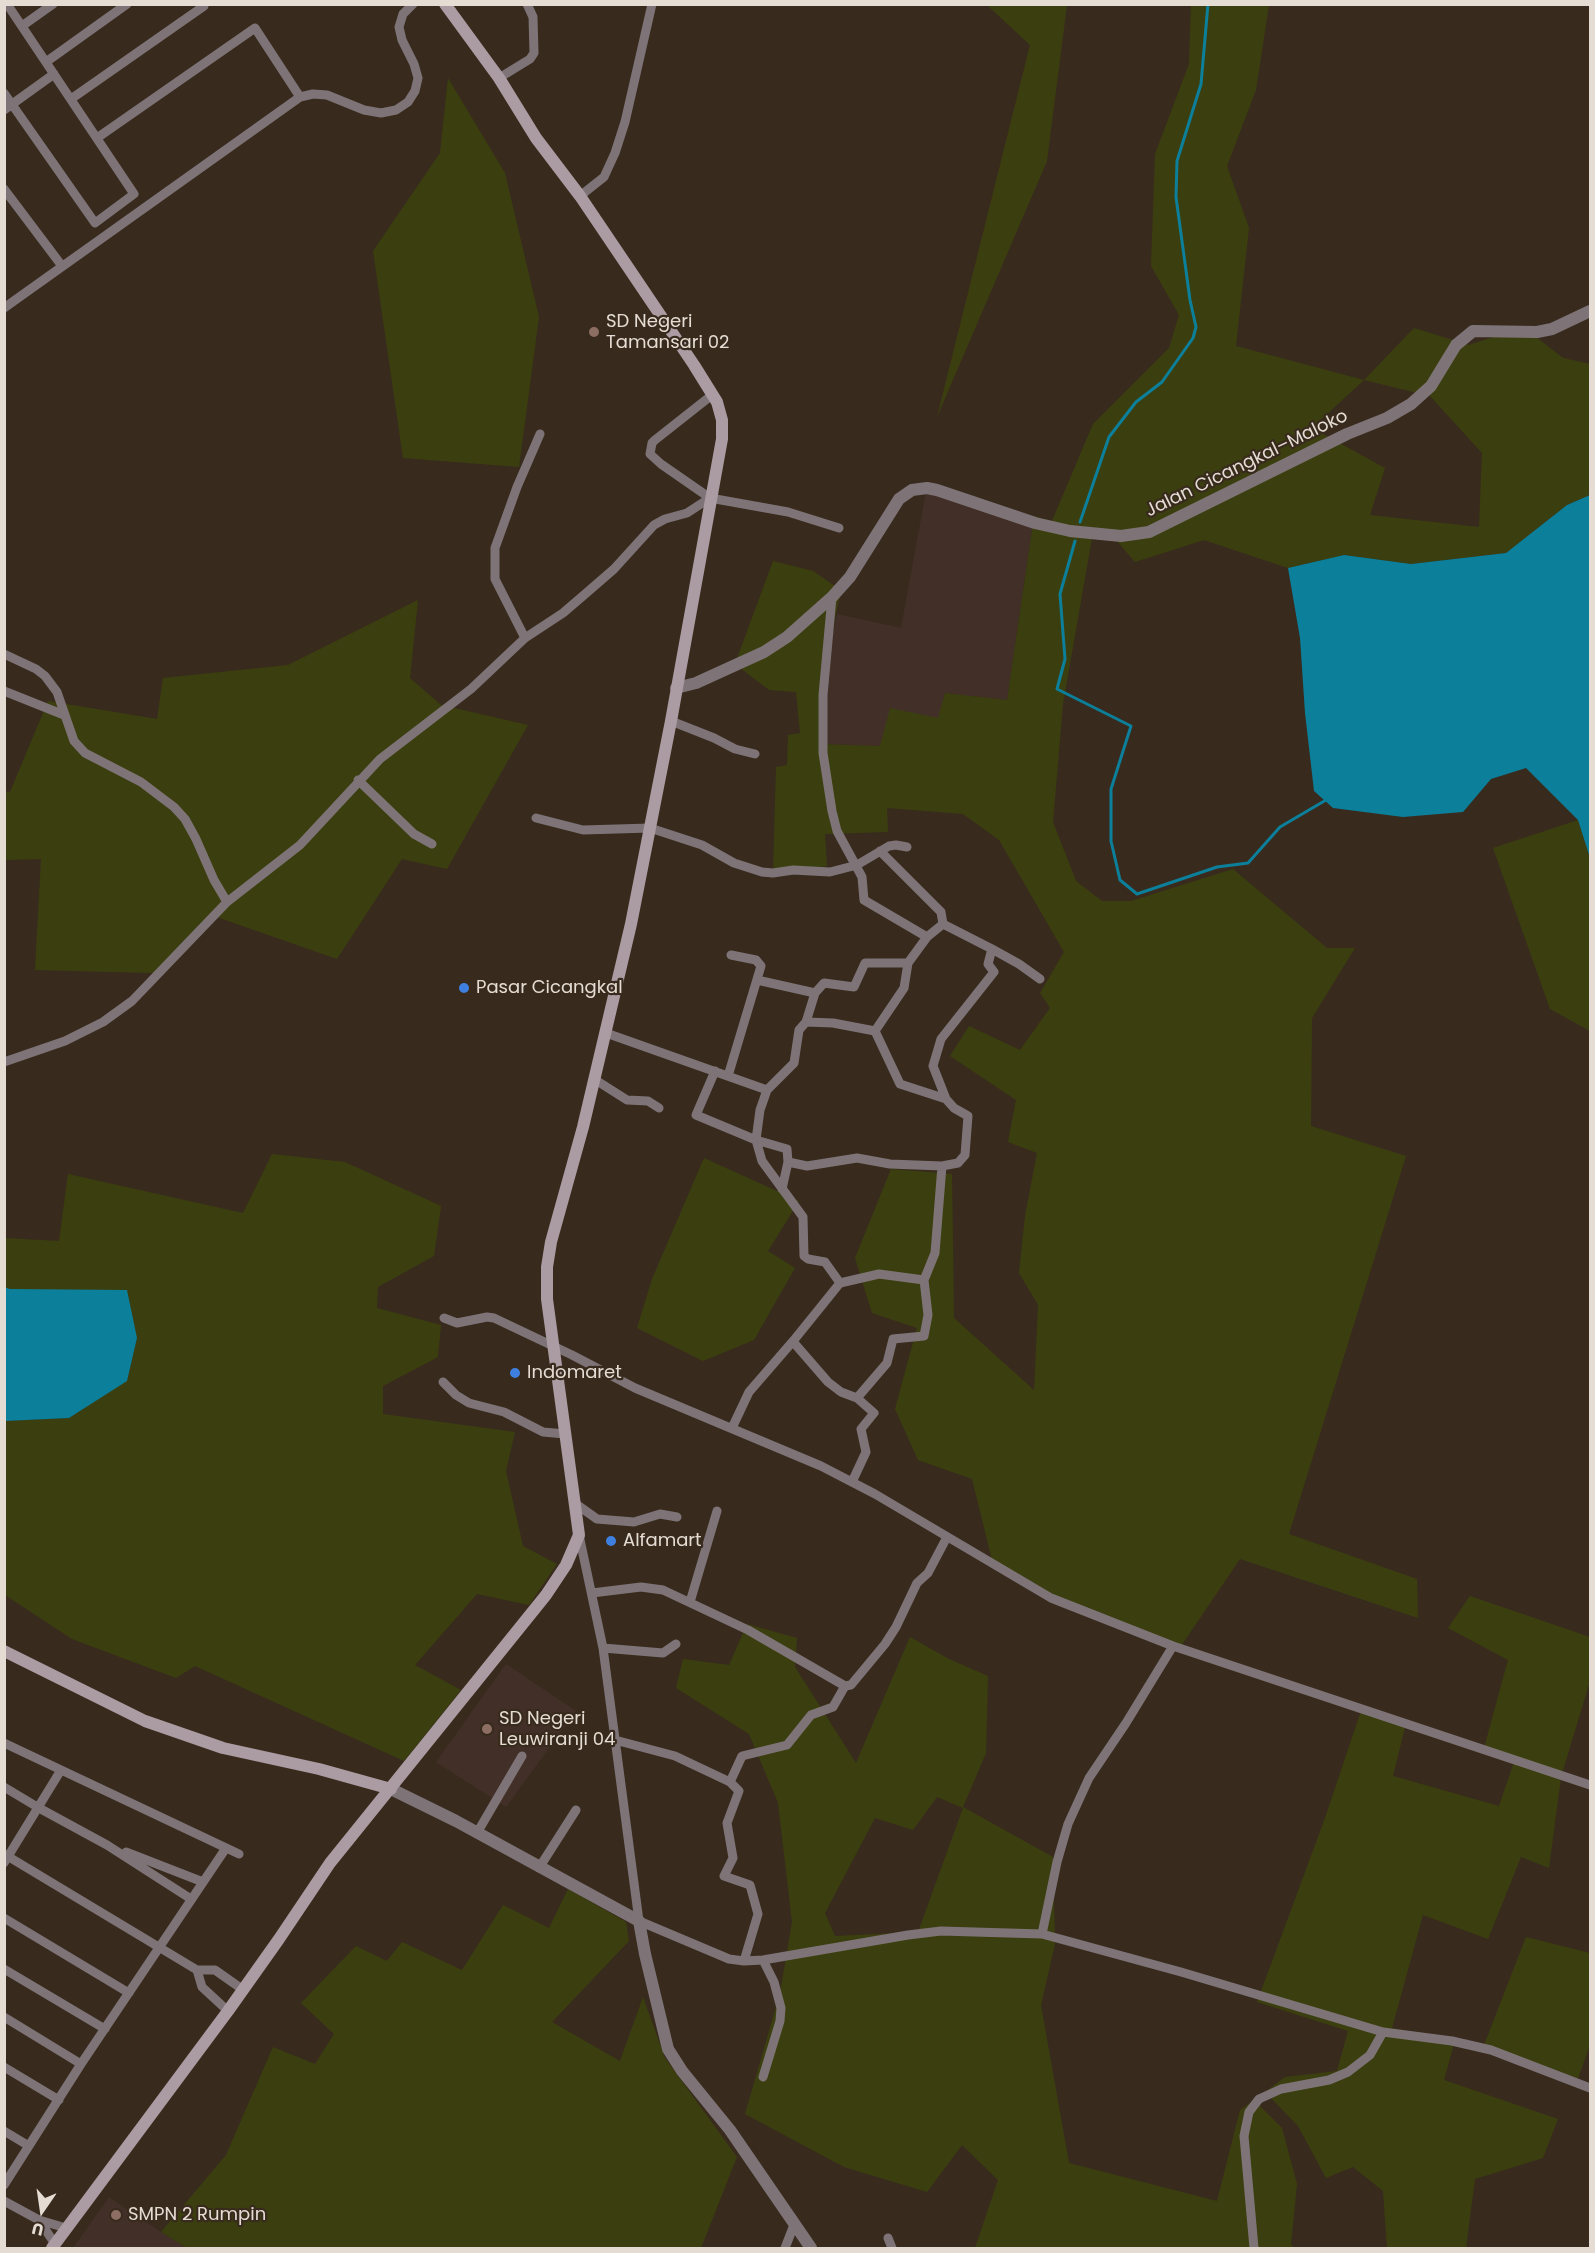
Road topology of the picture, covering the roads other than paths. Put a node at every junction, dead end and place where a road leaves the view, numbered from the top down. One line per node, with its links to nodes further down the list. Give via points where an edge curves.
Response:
1 (7, 4): 9 (street)
2 (53, 4): 9 (street)
3 (127, 4): 10 (street)
4 (413, 4): 14 (street, via 403,14 399,27 417,78 408,102 381,113 327,95)
5 (445, 4): 12 (main road)
6 (527, 4): 12 (street, via 533,17 534,53)
7 (652, 4): 19 (street, via 615,153 604,177)
8 (204, 6): 15 (street)
9 (22, 27): 10 (street)
10 (46, 62): 11 (street)
11 (54, 74): 15 (street); 16 (street)
12 (499, 78): 19 (main road, via 536,138)
13 (4, 93): 16 (street)
14 (300, 97): 17 (street, via 255,28); 20 (street)
15 (71, 99): 17 (street)
16 (8, 107): 17 (street, via 95,223 134,194)
17 (97, 138)
18 (4, 189): 20 (street)
19 (580, 196): 23 (main road)
20 (62, 266): 21 (street)
21 (4, 308)
22 (1590, 311): 27 (street, Jalan Cicangkal–Maloko, via 1537,332 1473,331 1456,345 1431,386 1411,404 1149,532 1110,536 1070,531 937,490 912,490 898,499 850,577)
23 (712, 395): 25 (main road, via 721,411 723,427); 25 (street, via 655,440 650,454)
24 (540, 434): 28 (street, via 495,548 495,579)
25 (710, 498): 26 (street, via 788,512); 28 (street, via 687,513 654,525 614,569); 30 (main road)
26 (839, 528)
27 (832, 597): 30 (street, Jalan Cicangkal–Maloko, via 764,652); 41 (street, via 822,695 823,753 837,831)
28 (525, 638): 35 (street, via 471,689)
29 (4, 654): 32 (street, via 45,676 57,692)
30 (676, 688): 33 (main road)
31 (4, 692): 32 (street)
32 (64, 714): 42 (street, via 74,741 85,753 141,782 185,819)
33 (671, 721): 34 (street); 37 (main road)
34 (755, 754)
35 (358, 780): 38 (street, via 414,834); 42 (street, via 300,844)
36 (536, 818): 37 (street, via 584,830)
37 (650, 828): 41 (street, via 702,845 734,863 762,872 830,872); 53 (main road)
38 (432, 844)
39 (907, 847): 40 (street, via 896,844)
40 (880, 851): 41 (street); 43 (street, via 941,912)
41 (857, 865): 44 (street, via 864,900)
42 (227, 902): 54 (street, via 132,1001 104,1023)
43 (943, 924): 44 (street); 45 (street)
44 (927, 937): 47 (street)
45 (992, 949): 48 (street); 59 (street, via 988,964 994,972 941,1039 933,1066)
46 (731, 954): 49 (street, via 760,963)
47 (909, 963): 50 (street, via 865,963 854,987 824,983); 52 (street, via 904,988)
48 (1041, 979)
49 (757, 980): 50 (street); 56 (street)
50 (815, 993): 51 (street)
51 (806, 1022): 52 (street); 58 (street, via 799,1030 794,1063)
52 (875, 1031): 59 (street, via 900,1084)
53 (606, 1033): 55 (street); 57 (main road)
54 (4, 1062)
55 (715, 1071): 56 (street); 61 (street, via 696,1114)
56 (728, 1076): 58 (street)
57 (594, 1079): 60 (street, via 627,1100 648,1101); 69 (main road, via 547,1267)
58 (767, 1090): 61 (street)
59 (946, 1099): 63 (street, via 968,1116 965,1155 958,1163)
60 (659, 1108)
61 (756, 1140): 62 (street, via 787,1149); 64 (street, via 762,1161)
62 (788, 1162): 63 (street, via 807,1166 857,1158); 64 (street)
63 (942, 1166): 65 (street, via 935,1253)
64 (782, 1189): 66 (street, via 803,1217 804,1256 825,1262)
65 (924, 1280): 66 (street, via 879,1274); 71 (street, via 928,1315 924,1336 893,1339 887,1363)
66 (840, 1283): 68 (street)
67 (444, 1318): 69 (street, via 457,1323 494,1318)
68 (794, 1340): 71 (street, via 828,1382); 72 (street, via 749,1392)
69 (553, 1346): 72 (street, via 635,1388); 73 (main road)
70 (444, 1382): 73 (street, via 469,1403 504,1412 543,1432)
71 (857, 1398): 74 (street, via 874,1413 861,1429 866,1452)
72 (732, 1428): 74 (street)
73 (565, 1434): 75 (main road)
74 (852, 1482): 79 (street)
75 (576, 1504): 77 (street, via 597,1519 634,1522 660,1514); 78 (main road)
76 (717, 1511): 81 (street)
77 (677, 1517)
78 (579, 1535): 80 (street); 94 (main road, via 566,1565 546,1595)
79 (947, 1537): 83 (street, via 1051,1598); 86 (street, via 885,1644 851,1684)
80 (592, 1593): 81 (street, via 641,1587 663,1590); 84 (street)
81 (690, 1602): 86 (street, via 748,1630)
82 (676, 1644): 84 (street, via 663,1653)
83 (1173, 1646): 92 (street); 107 (street, via 1089,1778 1068,1824)
84 (603, 1648): 87 (street)
85 (4, 1651): 94 (main road, via 145,1721 223,1748)
86 (844, 1686): 91 (street, via 833,1707 811,1715 787,1745 742,1756)
87 (615, 1740): 91 (street, via 675,1756); 106 (street)
88 (4, 1743): 90 (street)
89 (522, 1756): 97 (street)
90 (61, 1770): 95 (street); 99 (street)
91 (730, 1782): 110 (street, via 739,1791 727,1823 733,1858 724,1876 750,1885 758,1914)
92 (1590, 1785)
93 (4, 1787): 95 (street)
94 (391, 1789): 97 (street); 113 (main road, via 330,1863)
95 (39, 1808): 98 (street); 101 (street)
96 (576, 1810): 102 (street)
97 (477, 1833): 102 (street)
98 (106, 1845): 103 (street); 104 (street)
99 (226, 1848): 100 (street); 103 (street)
100 (239, 1854)
101 (6, 1858): 108 (street)
102 (539, 1868): 106 (street)
103 (203, 1882): 104 (street)
104 (191, 1899): 108 (street)
105 (4, 1918): 114 (street)
106 (639, 1921): 110 (street, via 729,1959); 129 (street, via 668,2049 730,2130)
107 (1042, 1934): 109 (street, via 941,1931); 118 (street)
108 (160, 1947): 112 (street); 114 (street)
109 (763, 1960): 110 (street); 121 (street, via 781,2008)
110 (744, 1961)
111 (4, 1969): 117 (street)
112 (197, 1970): 113 (street, via 215,1970); 115 (street, via 202,1987)
113 (242, 1989): 115 (main road)
114 (129, 1993): 117 (street)
115 (228, 2011): 130 (main road)
116 (4, 2017): 119 (street)
117 (105, 2029): 119 (street)
118 (1383, 2032): 122 (street, via 1491,2050); 136 (street, via 1370,2055 1348,2072 1329,2080 1281,2089 1259,2099 1249,2112 1244,2136)
119 (81, 2064): 123 (street)
120 (4, 2067): 123 (street)
121 (763, 2077)
122 (1590, 2088)
123 (59, 2100): 125 (street)
124 (4, 2131): 125 (street)
125 (29, 2146): 126 (street)
126 (4, 2185)
127 (4, 2201): 128 (street)
128 (39, 2220): 130 (street); 132 (street)
129 (794, 2225): 133 (street); 134 (street)
130 (66, 2228): 132 (main road)
131 (888, 2238): 135 (street)
132 (53, 2246)
133 (785, 2248)
134 (811, 2248)
135 (892, 2248)
136 (1254, 2248)

